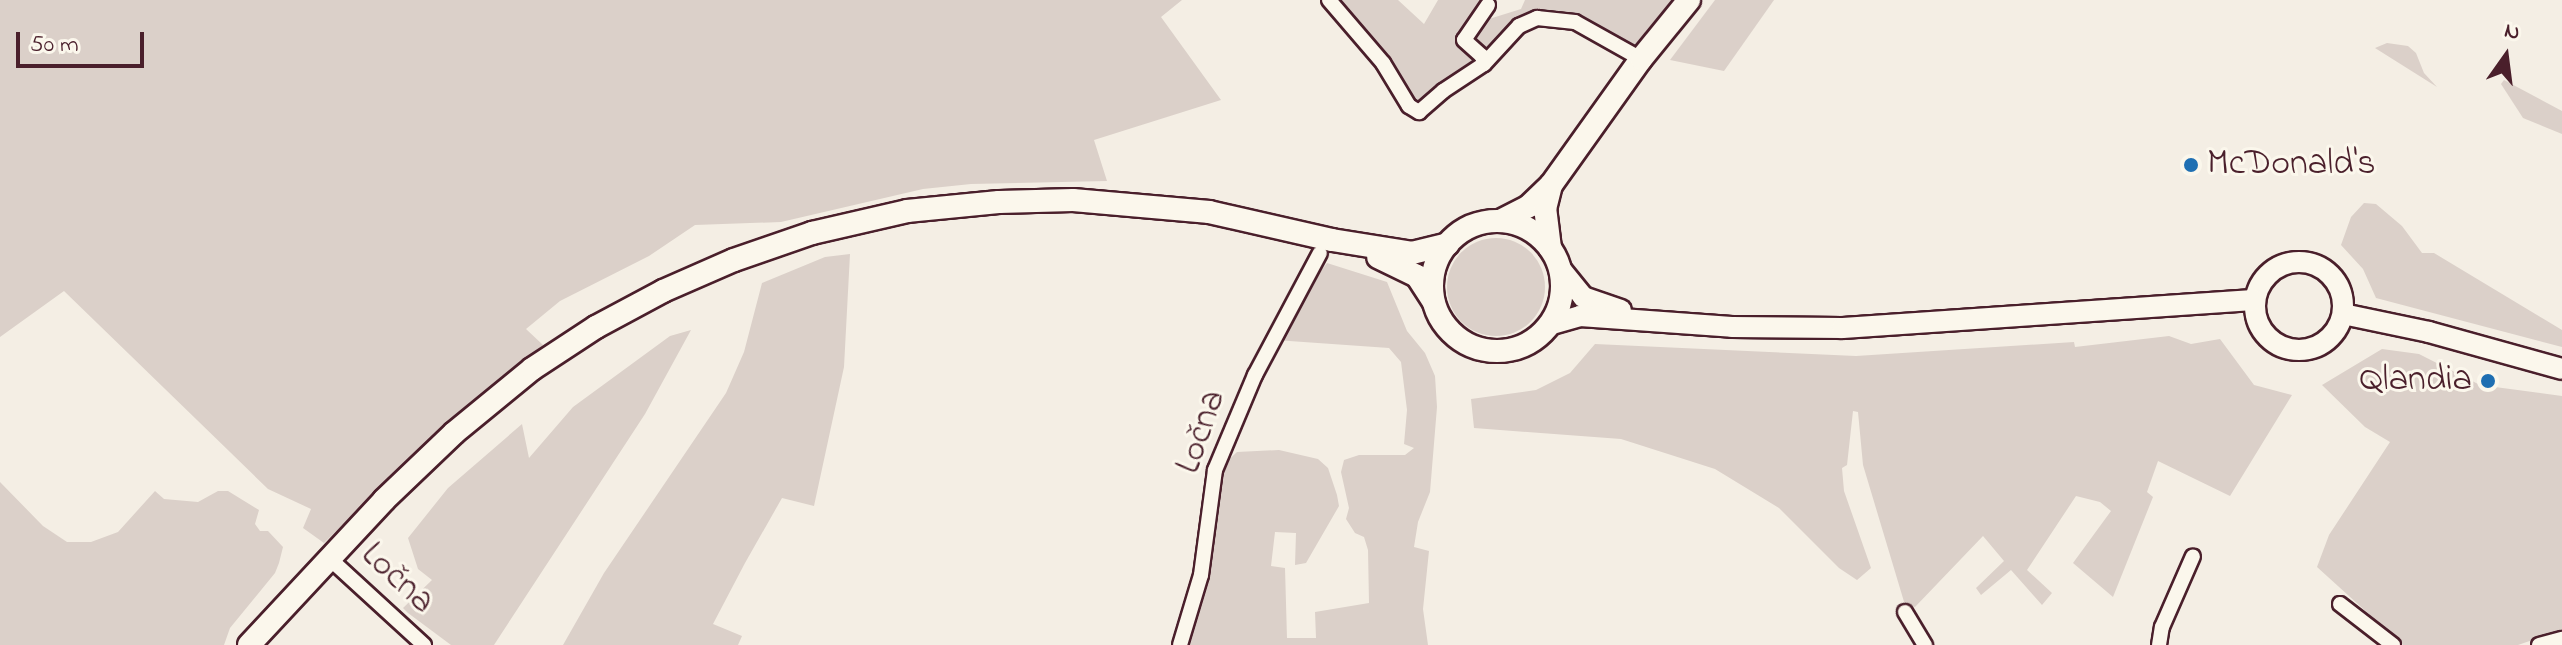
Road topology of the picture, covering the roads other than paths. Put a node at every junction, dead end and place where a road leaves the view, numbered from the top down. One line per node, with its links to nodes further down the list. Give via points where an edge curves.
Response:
1 (1329, 0): 5 (street, via 1383,63 1409,106 1419,112)
2 (1689, 0): 4 (main road)
3 (1488, 5): 5 (street, via 1464,40)
4 (1641, 59): 5 (street, via 1575,22 1537,18 1519,26); 6 (main road)
5 (1484, 64)
6 (1551, 185): 7 (main road, via 1529,206); 10 (main road, via 1545,209)
7 (1500, 221): 8 (main road, via 1471,227); 10 (main road, via 1528,230)
8 (1448, 244): 9 (main road, via 1412,253); 12 (main road, via 1432,282)
9 (1326, 247): 12 (main road, via 1399,264 1417,276); 18 (main road, via 1209,212 1073,200 907,211 812,233 663,291 532,369 454,433); 24 (street, Ločna, via 1255,375 1215,470 1201,575)
10 (1554, 258): 14 (main road, via 1583,297); 15 (main road, via 1562,287)
11 (2254, 300): 13 (main road, via 2260,329 2284,348 2314,348 2328,340); 13 (main road, via 2268,274 2295,261 2310,262 2332,276); 14 (main road, via 1842,328)
12 (1434, 303): 15 (main road, via 1455,337 1474,347 1495,351 1525,344)
13 (2343, 314): 16 (main road)
14 (1667, 322): 15 (main road, via 1580,316)
15 (1549, 325)
16 (2562, 369)
17 (2193, 556): 26 (street)
18 (329, 558): 22 (main road); 23 (street, Ločna)
19 (2340, 604): 27 (street)
20 (1905, 612): 25 (street)
21 (2562, 639): 28 (street)
22 (249, 645)
23 (424, 645)
24 (1180, 645)
25 (1925, 645)
26 (2159, 645)
27 (2393, 645)
28 (2539, 645)

